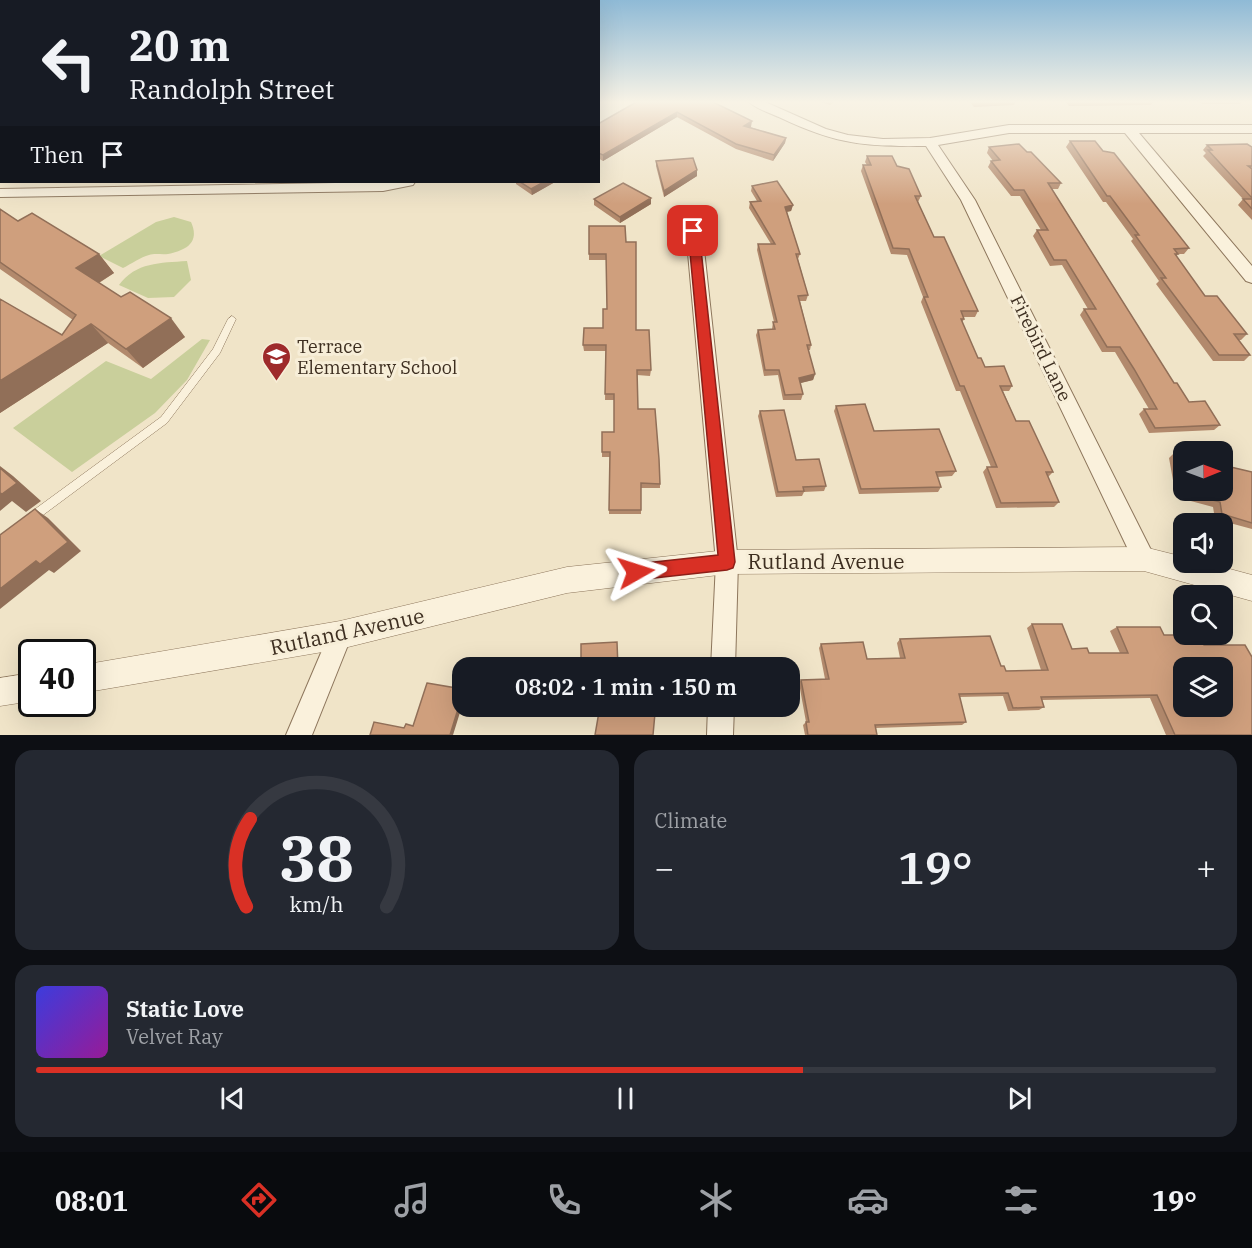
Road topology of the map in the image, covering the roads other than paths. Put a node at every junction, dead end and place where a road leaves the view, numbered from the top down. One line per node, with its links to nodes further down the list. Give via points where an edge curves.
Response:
1 (834, 135): 4 (street, via 883,143)
2 (971, 135): 4 (street)
3 (1134, 135): 8 (street)
4 (930, 142): 11 (street, Firebird Lane, via 968,200)
5 (403, 183): 6 (street, via 383,187)
6 (0, 193)
7 (693, 231): 12 (street)
8 (1252, 278)
9 (232, 319): 10 (lane, via 217,351 164,420)
10 (19, 526)
11 (1144, 559): 12 (street, Rutland Avenue); 13 (street, Rutland Avenue)
12 (727, 562): 14 (street, Rutland Avenue, via 567,580); 15 (street)
13 (1252, 588)
14 (340, 636): 16 (street, Rutland Avenue); 20 (street)
15 (723, 657)
16 (96, 677)
17 (18, 689): 18 (street)
18 (0, 692)
19 (721, 717): 21 (street)
20 (299, 735)
21 (720, 735)

